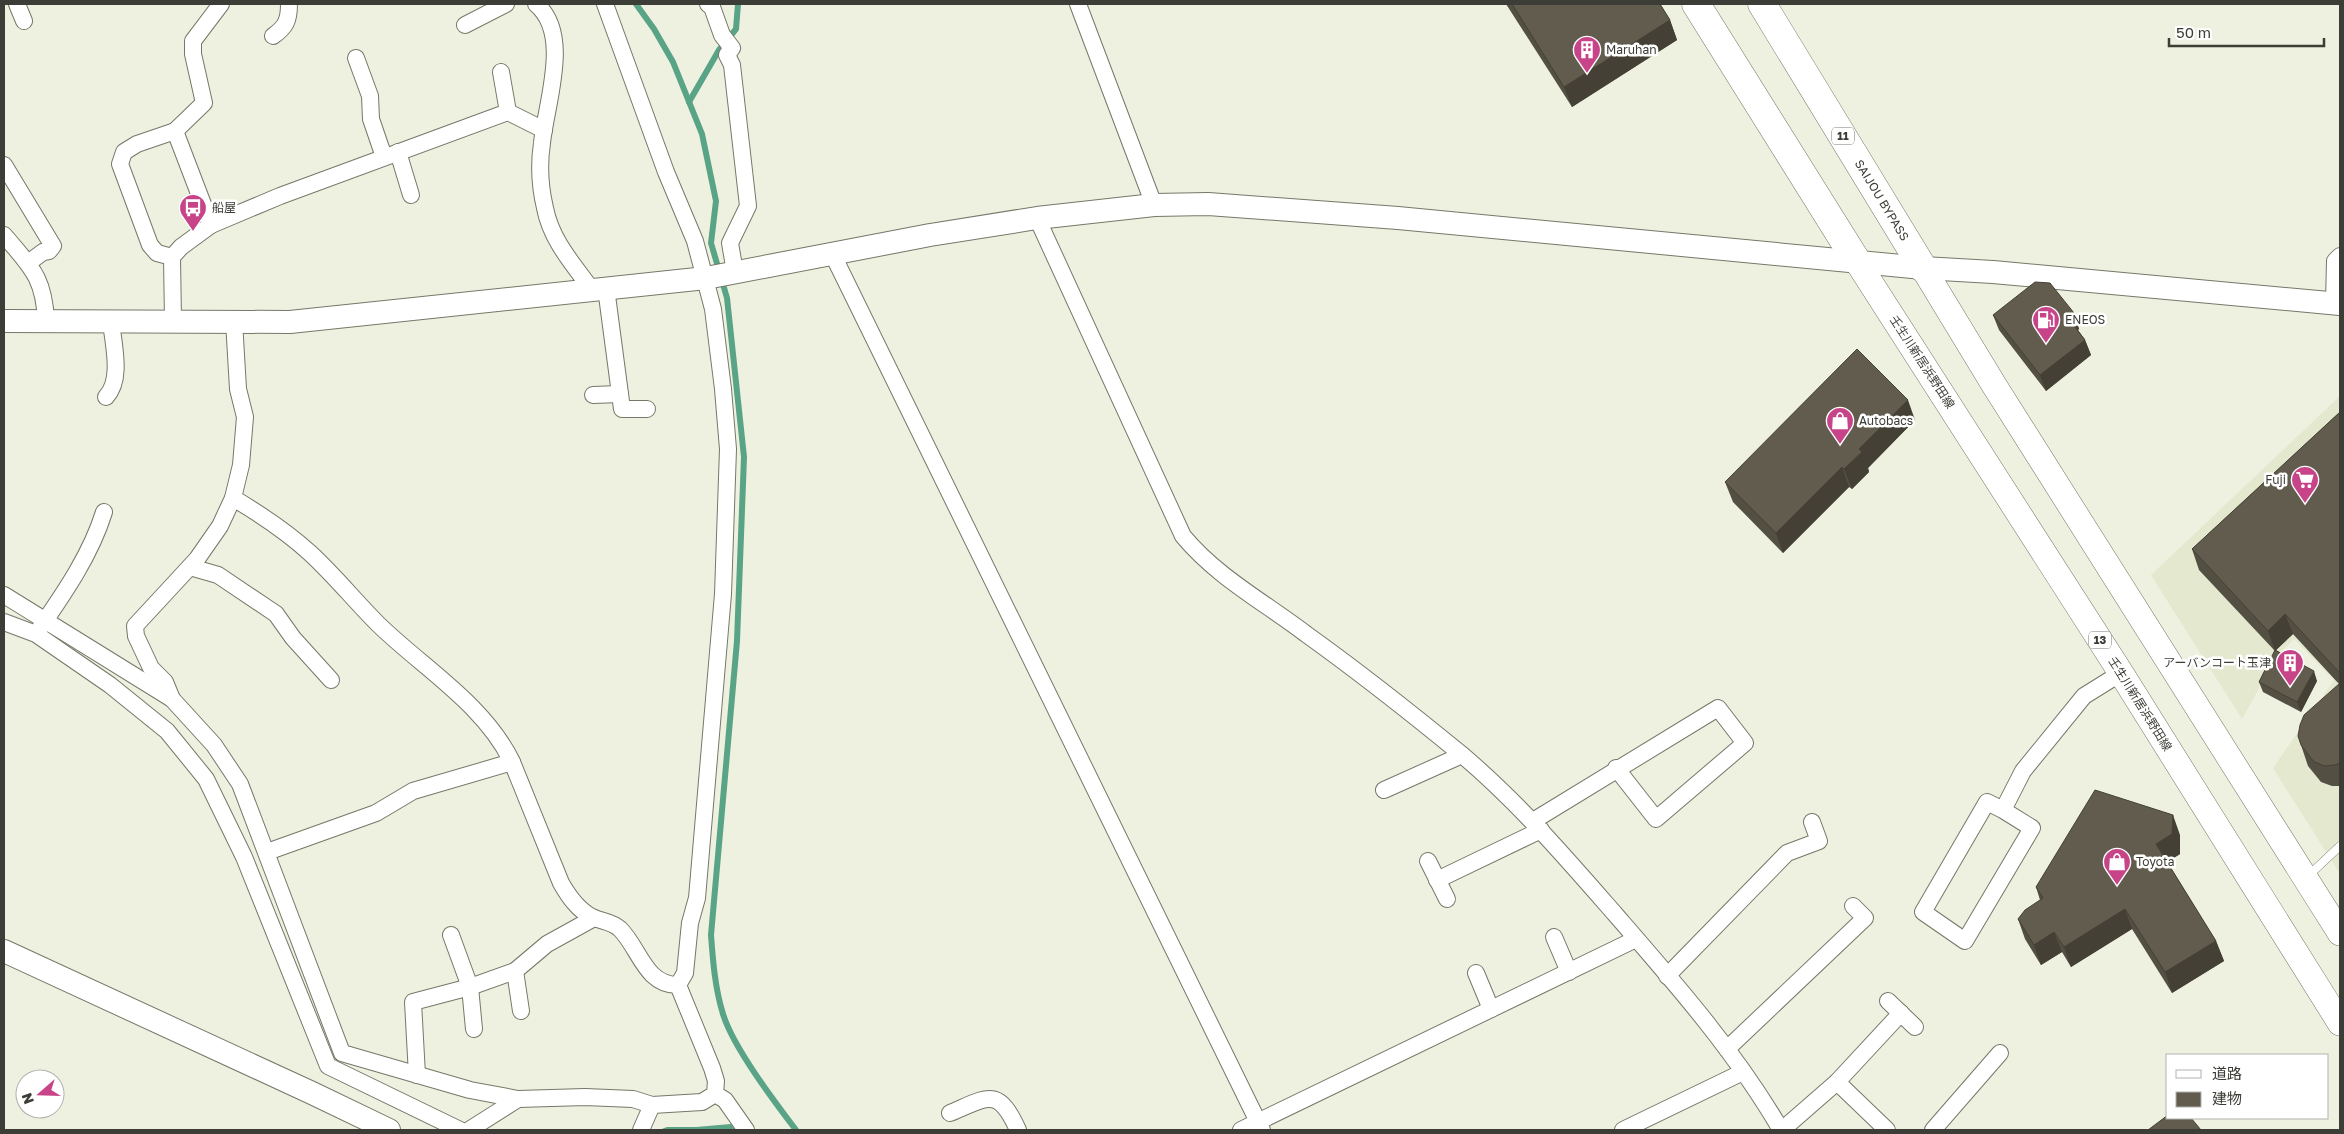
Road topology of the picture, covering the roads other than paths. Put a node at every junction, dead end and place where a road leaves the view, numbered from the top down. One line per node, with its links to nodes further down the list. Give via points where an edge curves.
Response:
1 (17, 4): 11 (street)
2 (221, 4): 18 (street, via 193,41 204,103)
3 (289, 4): 13 (street, via 286,27)
4 (506, 4): 12 (street)
5 (536, 4): 17 (street, via 551,23 555,40)
6 (605, 4): 32 (street, via 666,172 695,241)
7 (708, 4): 32 (street, via 722,35 732,48 727,55 732,64 748,206 730,243)
8 (1078, 4): 22 (street)
9 (1696, 4): 29 (highway)
10 (1762, 4): 31 (highway, SAIJOU BYPASS / 11)
11 (24, 22)
12 (465, 26)
13 (273, 36)
14 (356, 58): 19 (street, via 370,96 371,119)
15 (501, 72): 16 (street)
16 (508, 112): 17 (street); 19 (street)
17 (544, 130): 33 (street, via 541,176 550,227 558,244)
18 (175, 131): 24 (street); 28 (street, via 137,144 124,152 120,164 150,245 157,253)
19 (391, 154): 21 (street); 24 (street)
20 (4, 165): 30 (street, via 53,246)
21 (411, 195)
22 (1154, 205): 23 (street); 29 (street, via 1208,204 1398,218)
23 (1037, 218): 26 (street); 53 (street, via 1183,536 1220,574 1306,634)
24 (211, 225): 28 (street)
25 (4, 236): 30 (street)
26 (832, 253): 32 (street); 95 (street)
27 (2340, 256): 34 (street, via 2335,261)
28 (172, 257): 38 (street)
29 (1856, 260): 31 (street); 50 (main road, 壬生川新居浜野田線 / 13)
30 (28, 263): 36 (street, via 45,298)
31 (1923, 268): 34 (street); 63 (main road)
32 (721, 275): 33 (street); 77 (street, via 713,309 728,449 724,585 696,898 685,973)
33 (599, 289): 39 (street, via 290,322); 40 (street)
34 (2337, 304)
35 (4, 321): 36 (street)
36 (46, 321): 37 (street)
37 (111, 321): 38 (street); 42 (street, via 115,380)
38 (174, 321): 39 (street)
39 (234, 322): 44 (street, via 238,390 245,417 241,466)
40 (620, 394): 41 (street); 43 (street, via 622,409)
41 (593, 395)
42 (106, 397)
43 (647, 409)
44 (233, 498): 46 (street, via 220,526); 54 (street, via 271,521 310,553 379,625 492,729)
45 (104, 512): 49 (street, via 98,532 79,567)
46 (190, 567): 51 (street, via 218,575 276,614); 52 (street, via 135,626 143,653)
47 (4, 596): 49 (street)
48 (4, 622): 49 (street)
49 (41, 628): 52 (street); 97 (street, via 167,731 206,778 244,857 328,1066)
50 (2121, 673): 57 (street, via 2084,696 2023,771); 83 (main road, 壬生川新居浜野田線 / 13)
51 (330, 680)
52 (172, 699): 61 (street, via 214,744 227,763 240,784)
53 (1462, 755): 56 (street); 59 (street)
54 (512, 762): 61 (street, via 413,791 362,818); 67 (street, via 561,883 581,910)
55 (1616, 768): 55 (street, via 1718,708 1744,743 1656,819); 59 (street)
56 (1384, 790)
57 (2003, 810): 57 (street, via 2032,828 1965,940 1923,912 1987,802)
58 (1812, 822): 76 (street, via 1819,840 1787,853)
59 (1537, 826): 64 (street); 71 (street)
60 (2340, 846): 63 (lane)
61 (267, 852): 89 (street, via 342,1053)
62 (1428, 861): 64 (street)
63 (2305, 878): 68 (main road)
64 (1438, 880): 65 (street)
65 (1447, 899)
66 (1853, 906): 86 (street, via 1865,918)
67 (594, 918): 73 (street, via 547,944); 77 (street, via 611,922 620,929 657,981)
68 (2340, 934)
69 (451, 936): 78 (street)
70 (1554, 937): 74 (street)
71 (1636, 939): 74 (street); 76 (street)
72 (4, 951): 96 (street)
73 (515, 971): 78 (street); 81 (street)
74 (1569, 972): 80 (street)
75 (1476, 973): 80 (street)
76 (1667, 976): 86 (street)
77 (678, 985): 91 (street, via 712,1068)
78 (470, 987): 85 (street); 89 (street, via 413,1002)
79 (1888, 1000): 82 (street)
80 (1492, 1009): 95 (street)
81 (521, 1011)
82 (1901, 1013): 84 (street); 90 (street)
83 (2340, 1023)
84 (1915, 1027)
85 (474, 1029)
86 (1727, 1049): 88 (street)
87 (2000, 1053): 106 (street)
88 (1743, 1072): 103 (street); 104 (street)
89 (417, 1075): 92 (street)
90 (1837, 1082): 104 (street); 105 (street)
91 (715, 1094): 93 (street, via 702,1102); 100 (street, via 725,1100)
92 (518, 1099): 93 (street, via 614,1098); 98 (street)
93 (652, 1105): 99 (street)
94 (950, 1113): 101 (street, via 994,1098 1004,1105)
95 (1260, 1126): 102 (street)
96 (389, 1130)
97 (460, 1130)
98 (469, 1130)
99 (641, 1130)
100 (746, 1130)
101 (1018, 1130)
102 (1241, 1130)
103 (1623, 1130)
104 (1782, 1130)
105 (1887, 1130)
106 (1934, 1130)

